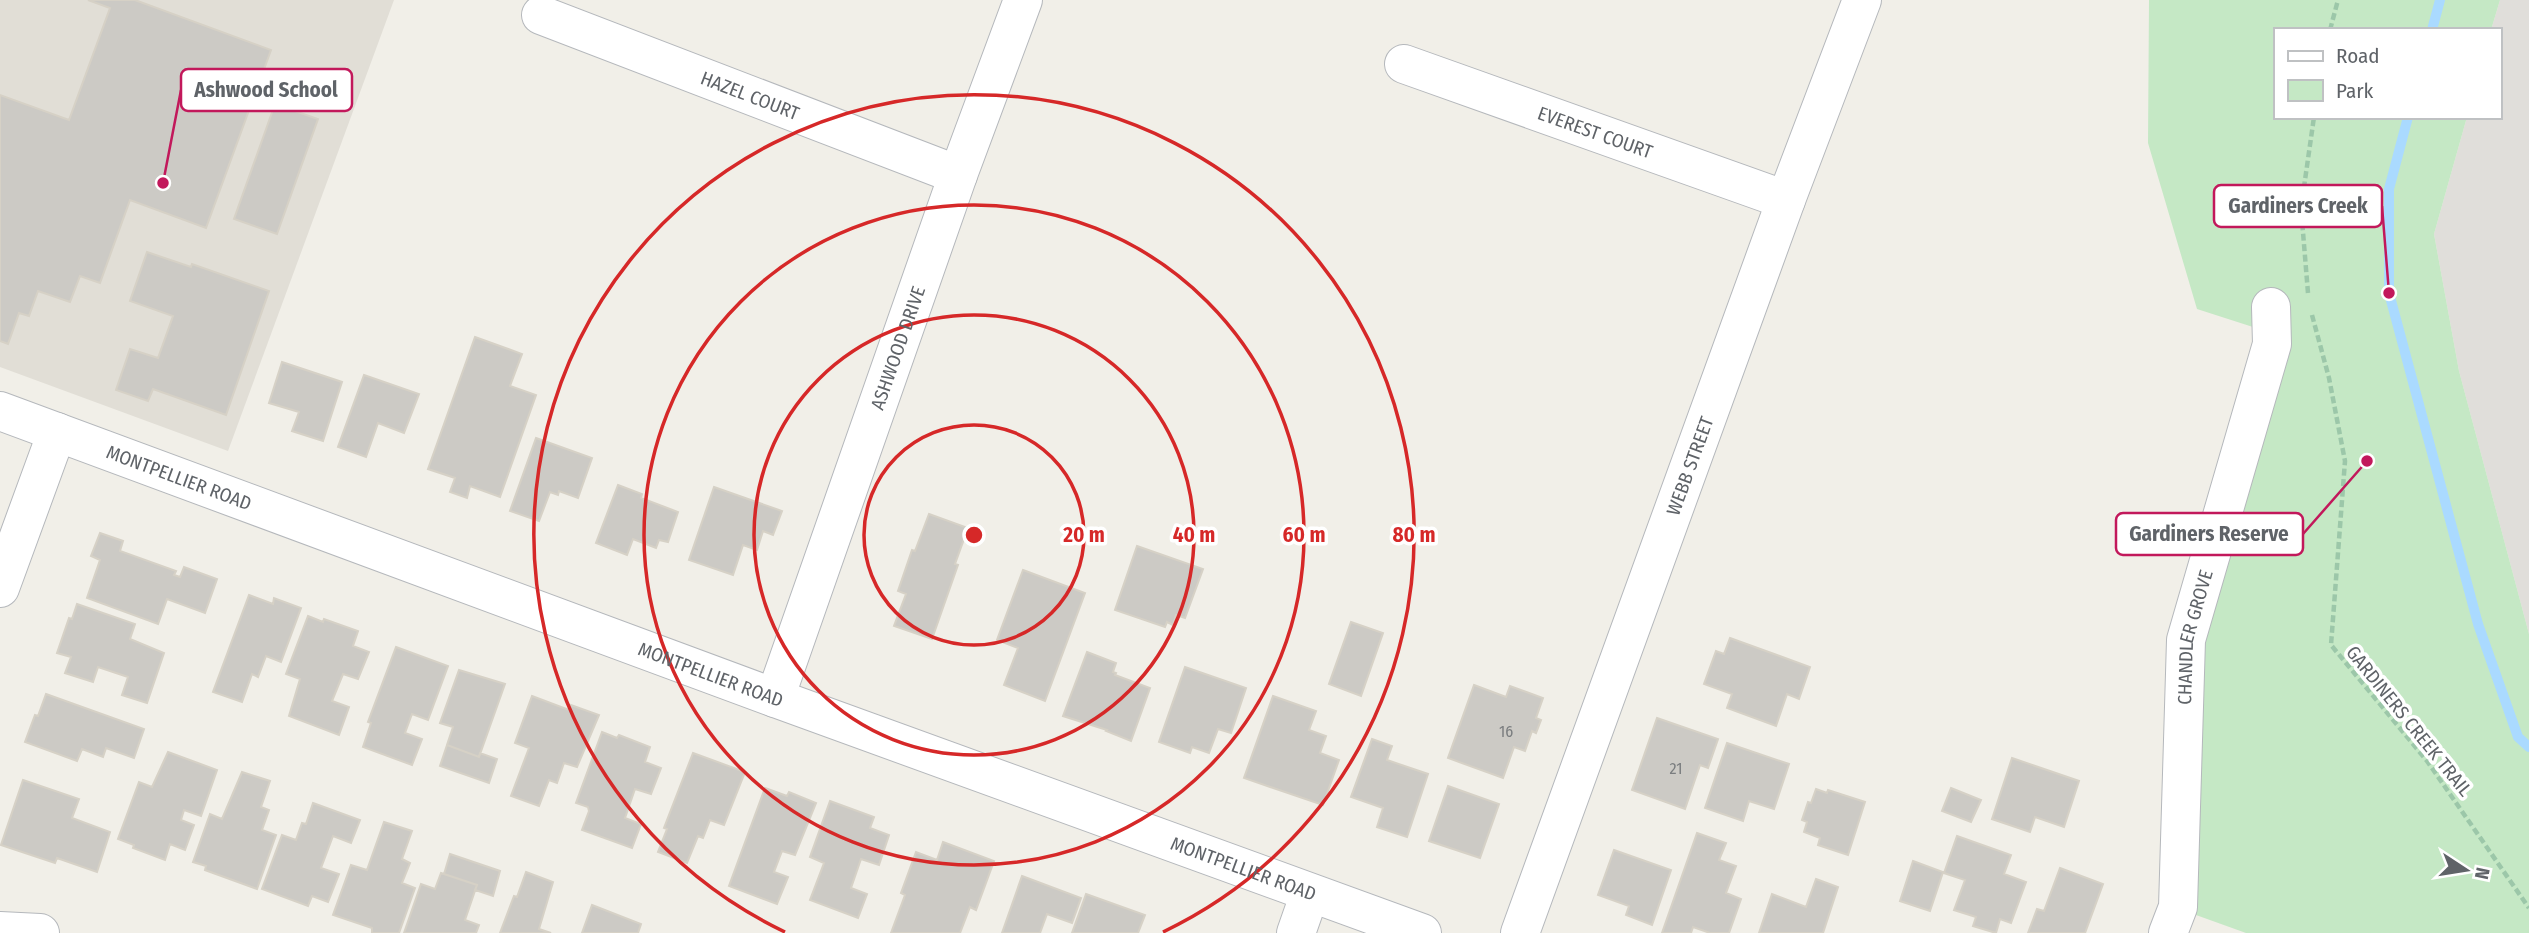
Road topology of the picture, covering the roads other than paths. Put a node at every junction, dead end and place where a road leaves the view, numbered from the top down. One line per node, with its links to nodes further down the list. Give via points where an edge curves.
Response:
1 (1023, 0): 5 (street, ASHWOOD DRIVE)
2 (1862, 0): 6 (street, WEBB STREET)
3 (541, 15): 5 (street, HAZEL COURT)
4 (1404, 64): 6 (street, EVEREST COURT)
5 (958, 175): 11 (street, ASHWOOD DRIVE)
6 (1786, 200): 17 (street, WEBB STREET)
7 (2271, 307): 18 (street, CHANDLER GROVE, via 2272,344 2186,640 2178,907)
8 (0, 411): 9 (street, MONTPELLIER ROAD)
9 (57, 432): 10 (street); 11 (street, MONTPELLIER ROAD)
10 (0, 588)
11 (775, 698): 12 (street, MONTPELLIER ROAD)
12 (1310, 893): 15 (street); 16 (street, MONTPELLIER ROAD)
13 (0, 931): 14 (street)
14 (40, 933)
15 (1296, 933)
16 (1422, 933)
17 (1520, 933)
18 (2168, 933)

